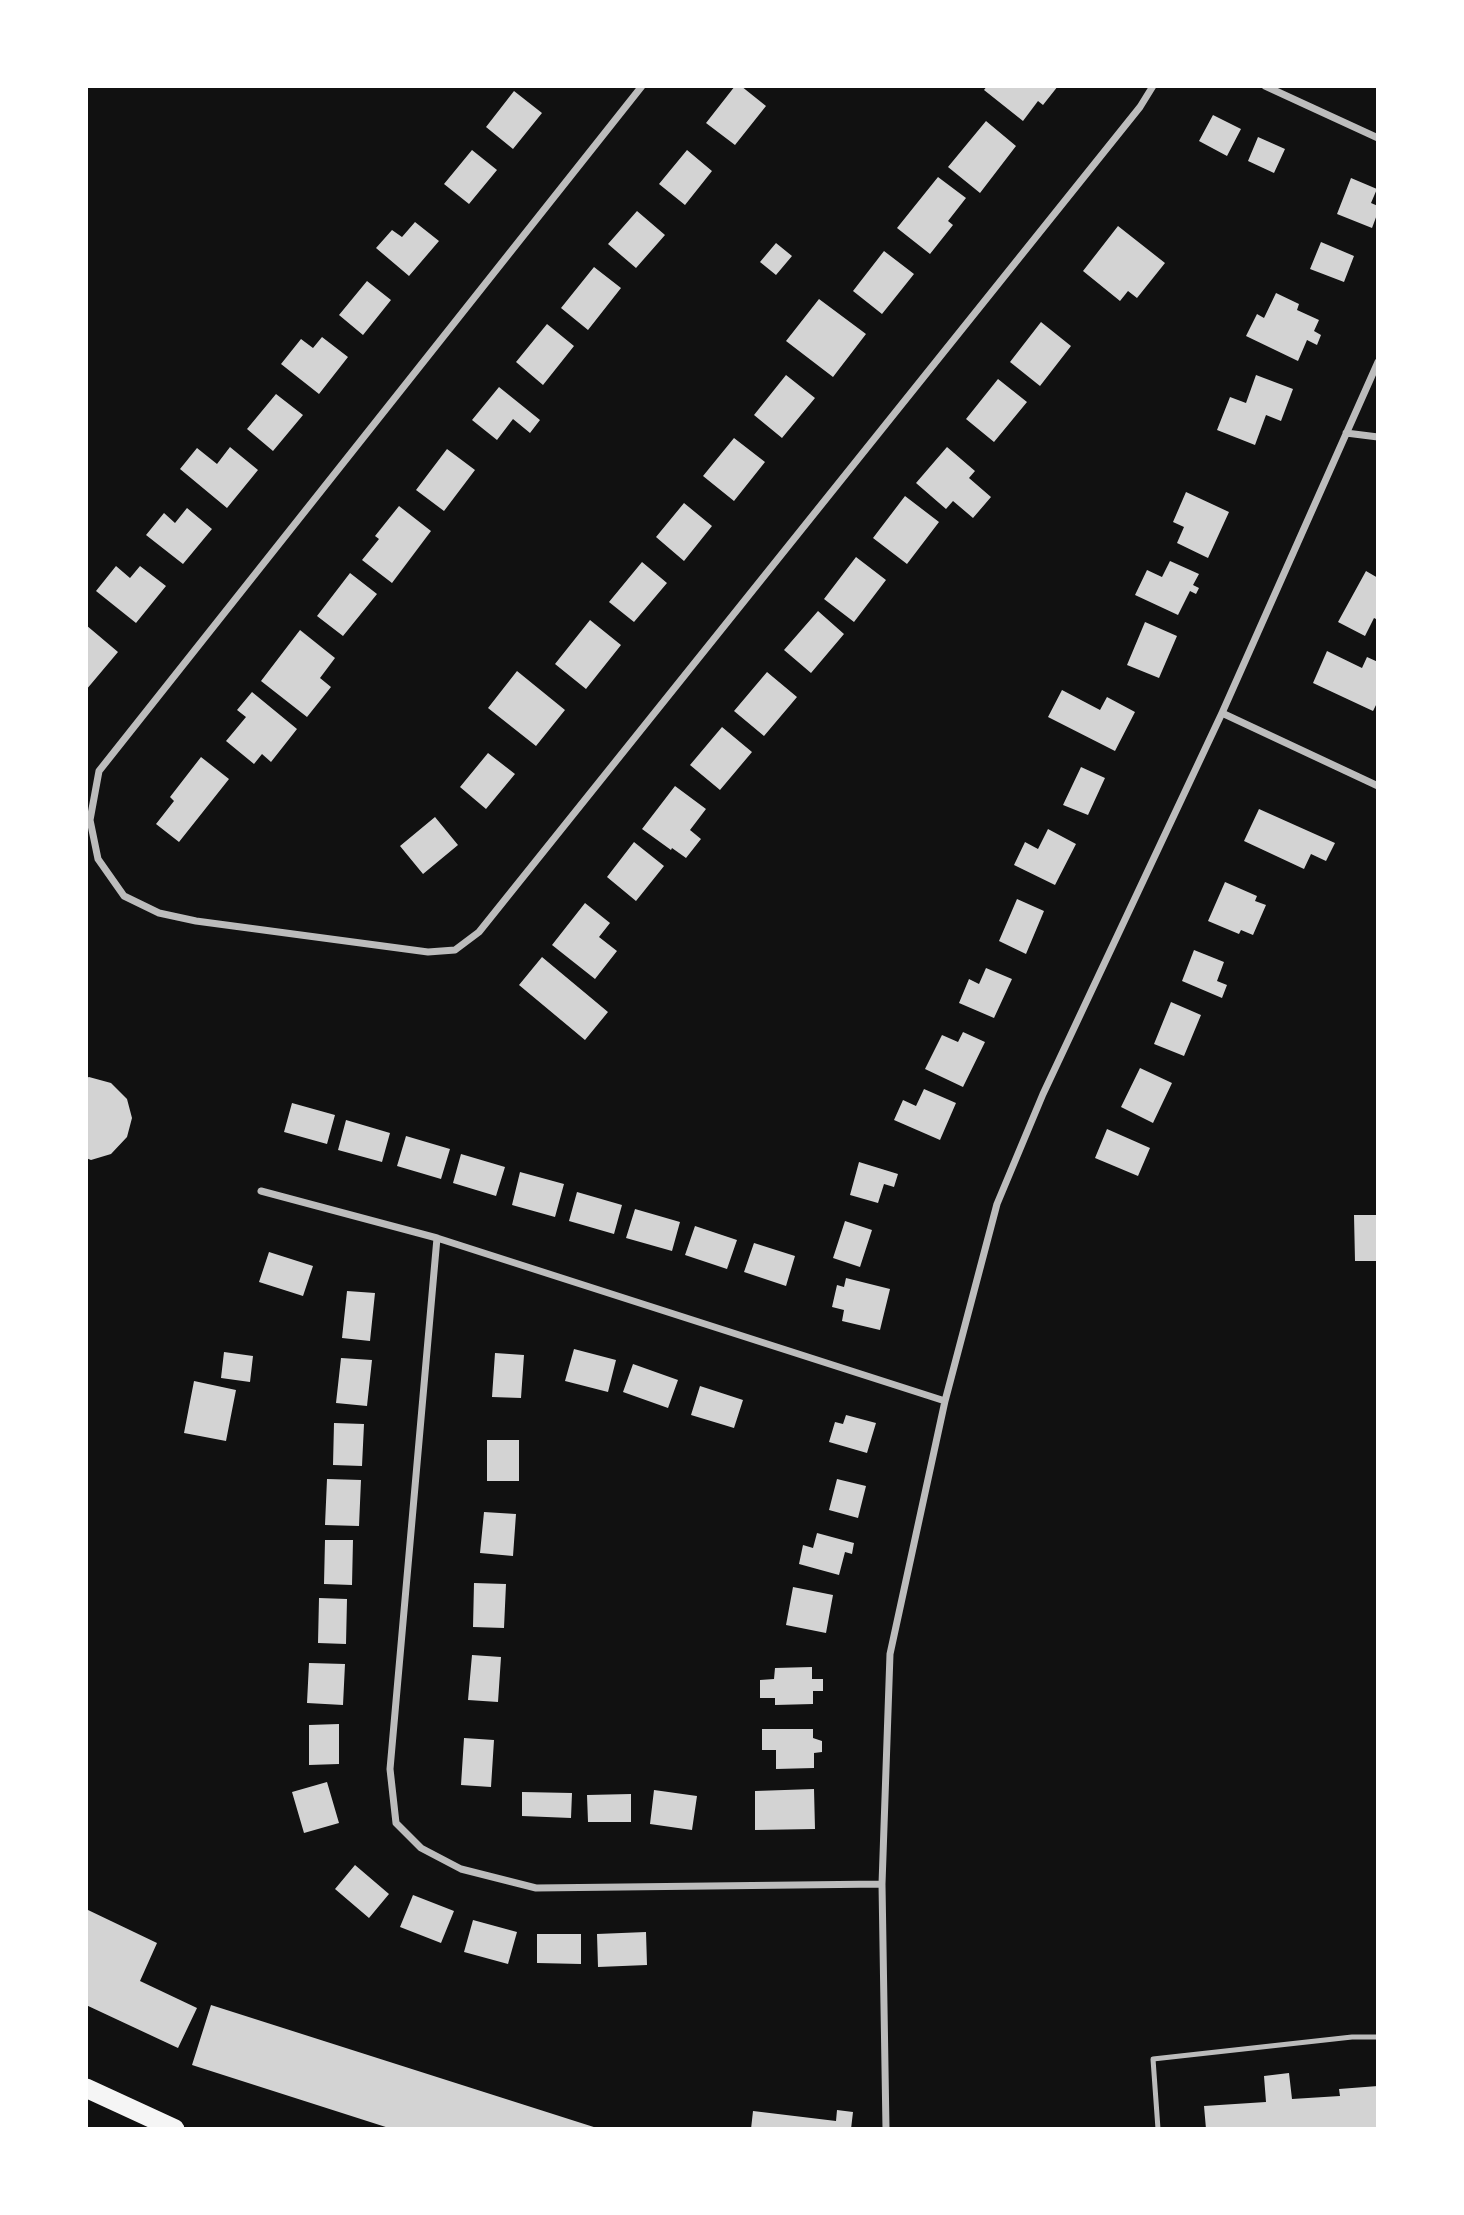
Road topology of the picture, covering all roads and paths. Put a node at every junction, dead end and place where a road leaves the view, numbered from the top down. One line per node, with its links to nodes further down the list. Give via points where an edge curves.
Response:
1 (642, 86): 2 (street, via 99,771 90,820 98,859 124,896 159,913 196,920 428,952 455,950 479,932)
2 (1153, 86)
3 (1265, 86): 4 (street)
4 (1378, 138)
5 (1378, 362): 6 (street)
6 (1346, 433): 7 (street); 8 (street)
7 (1378, 437)
8 (1222, 713): 9 (street); 12 (street, via 1043,1094 997,1204)
9 (1378, 786)
10 (261, 1191): 11 (street)
11 (438, 1238): 12 (street); 13 (street, via 390,1769 396,1822 421,1848 461,1869 536,1888)
12 (945, 1401): 13 (street, via 890,1654)
13 (882, 1884): 17 (street)
14 (1378, 2037): 18 (lane, via 1153,2059)
15 (86, 2088): 16 (highway)
16 (175, 2129)
17 (886, 2129)
18 (1158, 2129)

